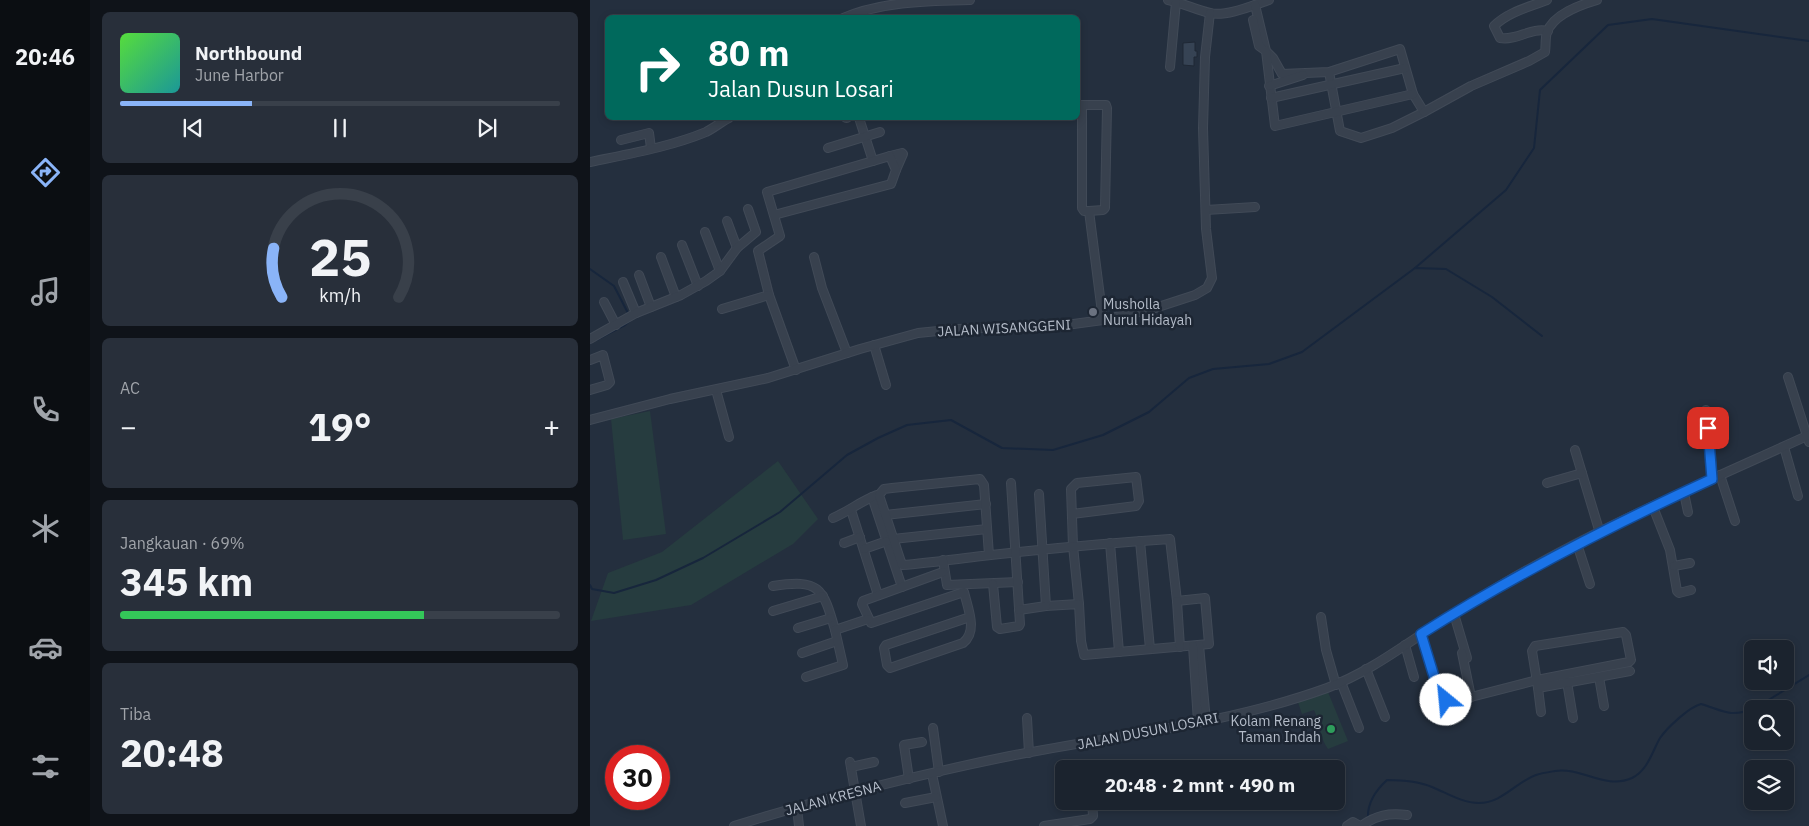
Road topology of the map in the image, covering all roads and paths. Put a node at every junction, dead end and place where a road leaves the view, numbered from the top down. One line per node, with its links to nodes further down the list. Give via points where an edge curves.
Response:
1 (970, 0): 8 (street, via 887,5)
2 (1269, 0): 6 (street)
3 (1548, 0): 9 (street, via 1511,14 1494,26 1500,38 1509,40 1539,29)
4 (1597, 0): 9 (street, via 1564,14)
5 (1172, 1): 7 (street); 11 (street)
6 (1252, 6): 7 (street); 10 (street, via 1259,46)
7 (1210, 13): 36 (street, JALAN WISANGGENI, via 1203,128)
8 (850, 15)
9 (1548, 31): 22 (street, via 1545,52 1470,86)
10 (1266, 52): 15 (street); 18 (street)
11 (1170, 67)
12 (1405, 68): 14 (street, via 1400,50); 17 (street); 19 (street)
13 (1310, 72): 14 (street); 15 (street); 16 (street)
14 (1328, 72): 17 (street)
15 (1282, 74): 16 (street)
16 (1290, 80): 18 (street)
17 (1331, 84): 20 (street); 21 (street)
18 (1269, 86): 20 (street)
19 (1413, 94): 21 (street); 22 (street)
20 (1271, 98): 21 (street, via 1275,126)
21 (1338, 112): 22 (street, via 1340,131 1362,138)
22 (1424, 112)
23 (726, 120): 28 (street, via 708,131)
24 (860, 120): 26 (street)
25 (880, 132): 26 (street)
26 (865, 137): 29 (street); 31 (street)
27 (621, 140): 28 (street, via 649,133)
28 (652, 148): 32 (street)
29 (828, 148)
30 (890, 156): 31 (street); 33 (street); 33 (street, via 903,154)
31 (873, 161): 38 (street, via 770,190 767,192)
32 (590, 162)
33 (896, 170): 38 (street, via 891,184)
34 (1255, 207): 36 (street)
35 (748, 209): 42 (street, via 756,232)
36 (1206, 210): 55 (street, JALAN WISANGGENI, via 1210,286 1170,303)
37 (1089, 211): 37 (street, via 1105,208 1106,105 1082,105 1082,208); 55 (street)
38 (774, 215): 49 (street, via 780,236 758,250)
39 (727, 220): 42 (street)
40 (705, 232): 45 (street)
41 (682, 245): 48 (street)
42 (738, 248): 45 (street)
43 (662, 257): 50 (street)
44 (814, 257): 59 (street, via 822,288)
45 (720, 271): 48 (street)
46 (639, 274): 52 (street)
47 (623, 282): 54 (street)
48 (698, 286): 50 (street)
49 (769, 295): 53 (street); 61 (street)
50 (676, 297): 52 (street)
51 (604, 302): 56 (street)
52 (651, 307): 54 (street)
53 (722, 309)
54 (634, 314): 56 (street)
55 (1103, 320): 58 (street, JALAN WISANGGENI, via 918,333)
56 (619, 324): 57 (street)
57 (591, 337)
58 (874, 345): 59 (street, JALAN WISANGGENI); 63 (street)
59 (847, 353): 61 (street, JALAN WISANGGENI)
60 (590, 360): 64 (street, via 603,355 610,382)
61 (796, 370): 65 (street, JALAN WISANGGENI)
62 (1788, 378): 69 (street)
63 (886, 385)
64 (590, 390)
65 (716, 390): 67 (street, JALAN WISANGGENI); 68 (street)
66 (1706, 410): 73 (street)
67 (590, 420)
68 (729, 438)
69 (1808, 438): 70 (street, JALAN DUSUN LOSARI)
70 (1784, 447): 73 (street, JALAN DUSUN LOSARI); 79 (street)
71 (1576, 450): 72 (street)
72 (1582, 473): 75 (street); 89 (street)
73 (1716, 477): 76 (street, JALAN DUSUN LOSARI); 87 (street)
74 (1011, 483): 99 (street)
75 (1547, 483)
76 (1684, 493): 81 (street, JALAN DUSUN LOSARI); 83 (street)
77 (1039, 494): 98 (street)
78 (876, 496): 80 (street, via 884,489 980,479); 82 (street); 84 (street); 91 (street)
79 (1798, 496)
80 (986, 504): 84 (street); 88 (street)
81 (1653, 507): 89 (street, JALAN DUSUN LOSARI); 103 (street)
82 (851, 510): 86 (street); 90 (street)
83 (1688, 512)
84 (886, 514): 91 (street)
85 (1072, 514): 85 (street, via 1136,506 1139,501 1136,477 1075,484 1071,489); 96 (street)
86 (833, 518)
87 (1735, 521)
88 (987, 529): 91 (street); 100 (street)
89 (1600, 533): 95 (street, JALAN DUSUN LOSARI)
90 (860, 537): 93 (street); 97 (street)
91 (890, 540): 97 (street); 101 (street, via 902,565); 110 (street)
92 (1140, 541): 94 (street); 116 (street, via 1170,539); 133 (street)
93 (844, 543)
94 (1110, 543): 96 (street); 134 (street)
95 (1577, 544): 107 (street); 121 (street, JALAN DUSUN LOSARI)
96 (1074, 546): 98 (street); 117 (street)
97 (864, 549): 113 (street)
98 (1043, 550): 99 (street); 118 (street)
99 (1016, 552): 100 (street); 105 (street)
100 (989, 555): 101 (street)
101 (943, 560): 104 (street)
102 (1690, 563): 103 (street)
103 (1674, 566): 112 (street, via 1678,592)
104 (943, 572): 108 (street); 110 (street)
105 (1018, 582): 106 (street); 119 (street)
106 (993, 584): 111 (street); 119 (street, via 998,628 1019,626)
107 (1590, 584)
108 (947, 585): 111 (street); 115 (street)
109 (773, 586): 114 (street, via 804,583)
110 (902, 587): 113 (street)
111 (964, 589): 115 (street); 122 (street)
112 (1692, 590)
113 (878, 595): 125 (street, via 862,602)
114 (823, 596): 120 (street); 124 (street)
115 (950, 596): 125 (street, via 871,623)
116 (1177, 601): 131 (street, via 1205,598 1210,642); 132 (street)
117 (1079, 604): 118 (street); 134 (street, via 1084,655)
118 (1046, 606): 119 (street)
119 (1019, 610)
120 (773, 611)
121 (1454, 614): 128 (street, JALAN DUSUN LOSARI); 138 (street)
122 (970, 617): 122 (street, via 886,645 887,666 890,668 963,643 972,629)
123 (1321, 617): 144 (street, via 1326,650)
124 (831, 618): 126 (street); 127 (street)
125 (868, 620): 127 (street)
126 (798, 628)
127 (834, 630): 129 (street)
128 (1421, 634): 130 (street, JALAN DUSUN LOSARI); 146 (street, via 1443,700)
129 (838, 641): 135 (street); 140 (street, via 843,665)
130 (1405, 645): 137 (street, JALAN DUSUN LOSARI); 141 (street)
131 (1196, 646): 132 (street); 152 (street)
132 (1180, 647): 133 (street)
133 (1150, 649): 134 (street)
134 (1119, 652)
135 (802, 653)
136 (1462, 653): 146 (street)
137 (1366, 670): 144 (street, JALAN DUSUN LOSARI); 149 (street)
138 (1470, 670)
139 (1630, 671): 142 (street)
140 (806, 677)
141 (1414, 677)
142 (1599, 677): 143 (street); 147 (street)
143 (1567, 682): 145 (street); 151 (street)
144 (1339, 683): 152 (street, JALAN DUSUN LOSARI, via 1260,709); 154 (street)
145 (1537, 684): 145 (street, via 1630,662 1626,635 1623,632 1535,646 1532,650); 146 (street); 148 (street)
146 (1471, 697)
147 (1604, 706)
148 (1541, 712)
149 (1385, 717)
150 (1027, 718): 156 (street)
151 (1573, 718)
152 (1202, 722): 156 (street, JALAN DUSUN LOSARI)
153 (933, 728): 158 (street)
154 (1359, 728)
155 (922, 742): 159 (street, via 904,745)
156 (1029, 753): 158 (street, JALAN DUSUN LOSARI)
157 (874, 762): 160 (street, via 851,764)
158 (935, 773): 159 (street, JALAN KRESNA); 161 (street)
159 (909, 779): 160 (street, JALAN KRESNA)
160 (856, 792): 163 (street, JALAN KRESNA); 169 (street)
161 (936, 797): 162 (street); 170 (street)
162 (905, 803)
163 (797, 808): 167 (street, JALAN KRESNA); 168 (street)
164 (1093, 810): 166 (street, via 1091,819)
165 (1407, 814): 173 (street, via 1384,814)
166 (1053, 825): 171 (street)
167 (734, 826)
168 (798, 826)
169 (861, 826)
170 (943, 826)
171 (1044, 826)
172 (1347, 826): 173 (street, via 1353,822)
173 (1360, 826)

